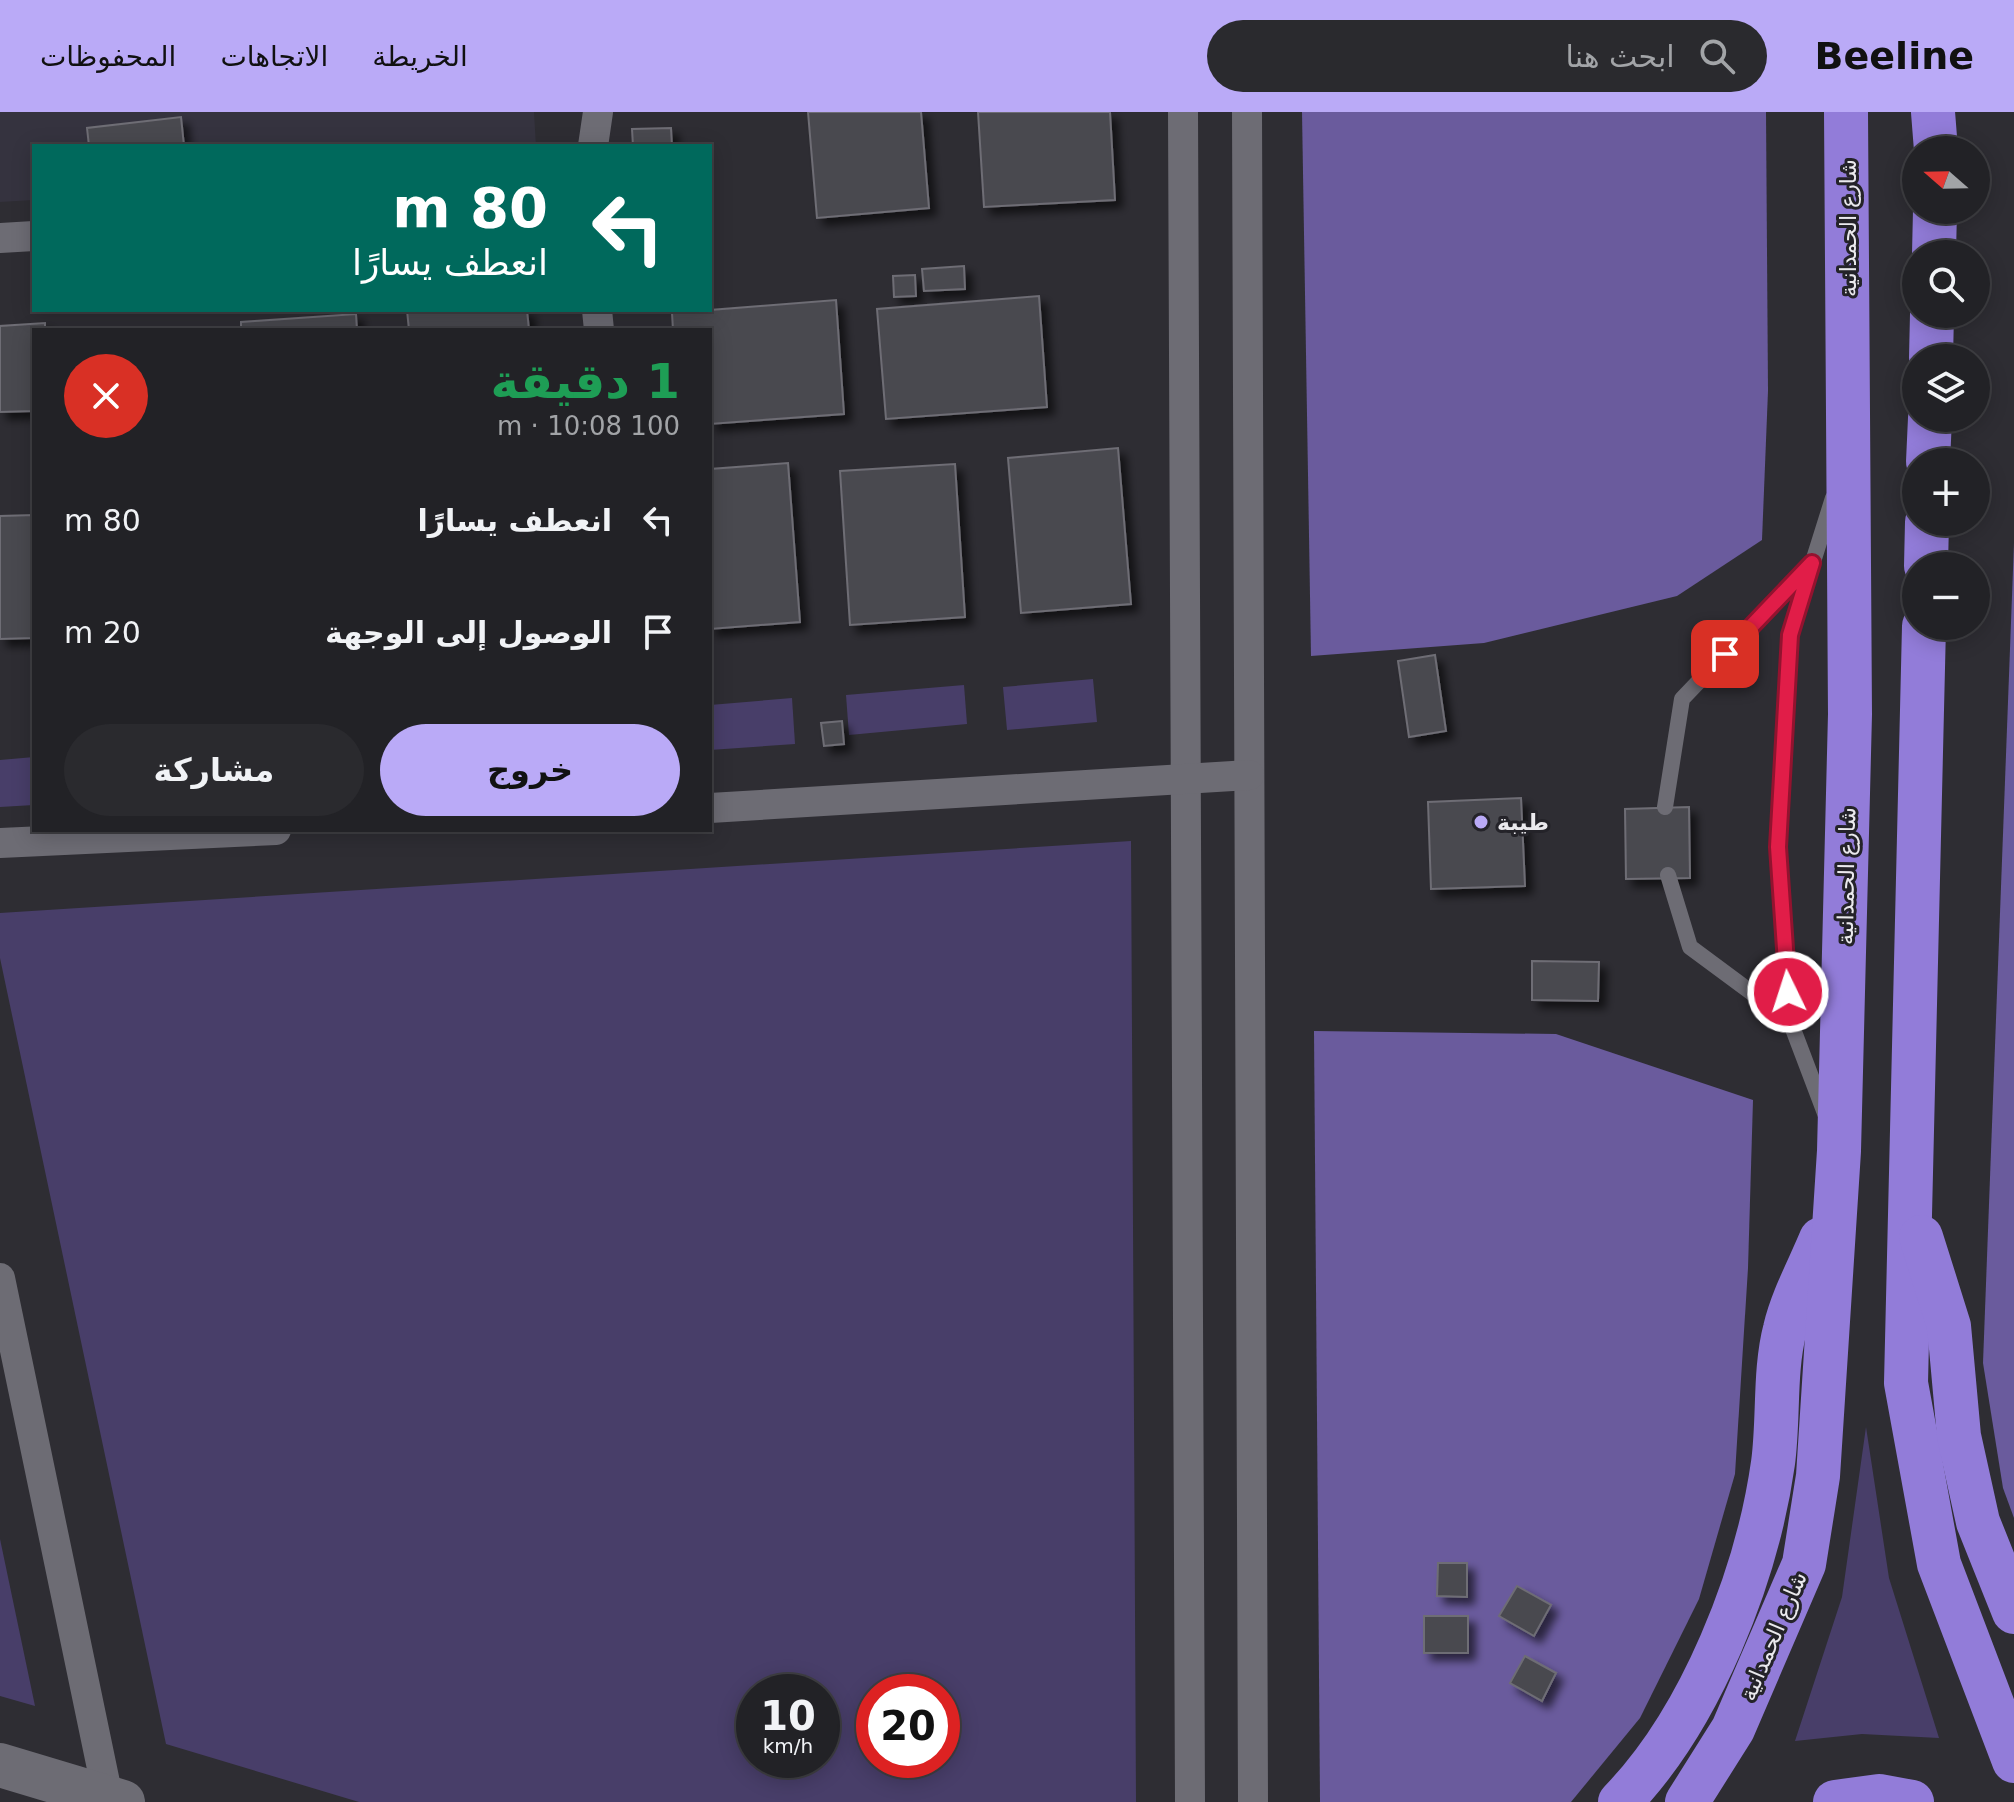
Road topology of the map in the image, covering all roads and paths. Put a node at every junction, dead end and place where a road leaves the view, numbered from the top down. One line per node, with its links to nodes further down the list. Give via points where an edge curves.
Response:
1 (598, 112): 7 (street)
2 (1183, 112): 14 (street)
3 (1247, 112): 13 (street)
4 (1846, 112): 10 (highway, شارع الحمدانية)
5 (1933, 112): 6 (highway)
6 (1935, 136)
7 (593, 144)
8 (32, 236): 9 (street)
9 (0, 238)
10 (1849, 450): 11 (lane); 21 (highway, شارع الحمدانية, via 1850,729)
11 (1812, 563): 15 (lane, via 1682,699); 20 (lane, via 1790,635 1778,847)
12 (1924, 640): 22 (highway)
13 (1249, 775): 14 (street); 30 (street)
14 (1186, 779): 16 (street); 29 (street)
15 (1665, 807)
16 (712, 808)
17 (234, 832): 18 (street)
18 (0, 843)
19 (1668, 875): 20 (lane, via 1690,947)
20 (1790, 1021): 21 (lane)
21 (1839, 1151): 23 (highway, شارع الحمدانية)
22 (1910, 1201): 25 (highway, via 1949,1326 1959,1436 1978,1522); 26 (highway, via 1906,1383 1936,1549)
23 (1836, 1203): 31 (highway, via 1784,1329 1773,1462 1752,1563 1691,1705); 32 (highway, شارع الحمدانية, via 1818,1476 1804,1564 1733,1729)
24 (0, 1278): 28 (street)
25 (2014, 1612)
26 (2014, 1761)
27 (0, 1765): 28 (main road)
28 (116, 1800)
29 (1190, 1802)
30 (1253, 1802)
31 (1620, 1802)
32 (1687, 1802)
33 (1835, 1802): 34 (highway, via 1879,1796)
34 (1912, 1802)

